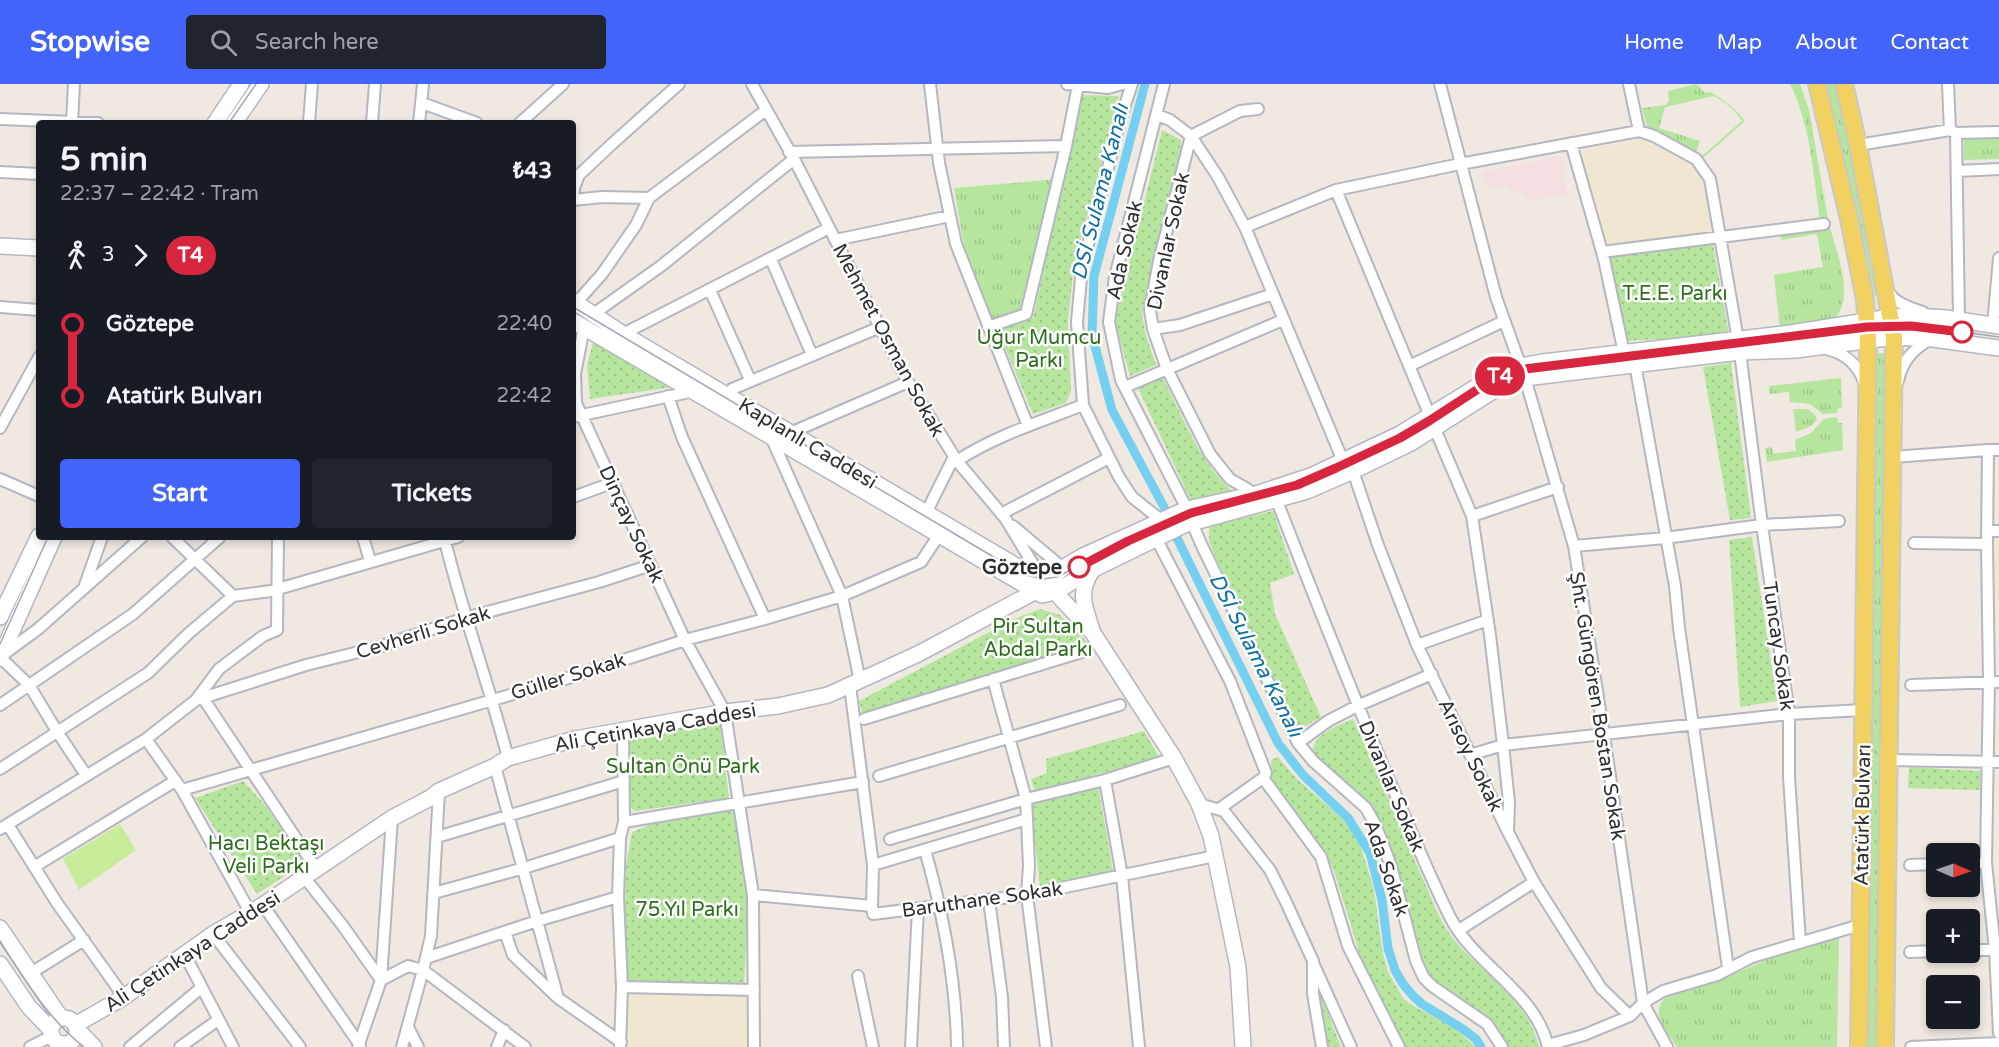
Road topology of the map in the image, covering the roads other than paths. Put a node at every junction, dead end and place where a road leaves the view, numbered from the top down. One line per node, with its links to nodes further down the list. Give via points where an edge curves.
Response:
1 (74, 84): 27 (street)
2 (241, 84): 28 (main road)
3 (261, 84): 25 (main road)
4 (312, 84): 29 (street)
5 (375, 84): 30 (street)
6 (423, 84): 20 (street)
7 (563, 84): 33 (street)
8 (679, 84): 48 (street, via 579,175)
9 (752, 84): 22 (street, Mehmet Osman Sokak)
10 (930, 84): 41 (street)
11 (1123, 84): 19 (street, via 1108,88)
12 (1132, 84): 101 (street, via 1082,267 1077,322)
13 (1164, 84): 23 (street, Ada Sokak)
14 (1440, 84): 43 (street, Şht. Güngören Bostan Sokak)
15 (1629, 84): 34 (street)
16 (1816, 84): 73 (main road, Atatürk Bulvarı, via 1850,219)
17 (1844, 84): 39 (main road, Atatürk Bulvarı)
18 (1948, 84): 35 (street)
19 (1072, 85): 40 (street)
20 (422, 103): 31 (street); 32 (street)
21 (1258, 109): 37 (street, via 1240,111)
22 (766, 110): 42 (street, Mehmet Osman Sokak); 50 (street)
23 (1156, 115): 37 (street); 96 (street, Ada Sokak, via 1115,278 1109,322)
24 (0, 119): 26 (street)
25 (238, 119)
26 (36, 120)
27 (72, 120)
28 (217, 120)
29 (309, 120)
30 (372, 120)
31 (419, 120)
32 (469, 120)
33 (523, 120)
34 (1639, 131): 38 (street); 56 (street, Tuncay Sokak, via 1696,159 1702,166 1710,179)
35 (1953, 131): 36 (street); 39 (street); 45 (street)
36 (1999, 132)
37 (1191, 136): 54 (street, Arısoy Sokak); 79 (street, Divanlar Sokak, via 1150,310)
38 (1571, 143): 43 (street); 60 (street)
39 (1858, 145): 63 (main road, Atatürk Bulvarı)
40 (1066, 146): 41 (street); 77 (street, via 1026,314)
41 (938, 148): 42 (street); 52 (street)
42 (791, 155): 55 (street, Mehmet Osman Sokak); 74 (street, via 661,266)
43 (1460, 164): 49 (street); 75 (street, Şht. Güngören Bostan Sokak)
44 (1999, 169): 45 (street)
45 (1958, 171): 71 (street)
46 (0, 172): 47 (street)
47 (36, 174)
48 (576, 183)
49 (1336, 190): 54 (street); 90 (street)
50 (649, 198): 51 (street); 66 (street, via 636,225 602,274)
51 (576, 200)
52 (950, 216): 57 (street); 77 (street, via 956,244)
53 (1824, 224): 56 (street)
54 (1245, 227): 65 (street, Arısoy Sokak)
55 (829, 228): 57 (street, Mehmet Osman Sokak); 62 (street)
56 (1720, 238): 60 (street); 84 (street, Tuncay Sokak)
57 (835, 240): 78 (street, Mehmet Osman Sokak)
58 (0, 246): 59 (main road)
59 (36, 248)
60 (1602, 252): 88 (street)
61 (1999, 258): 76 (street)
62 (771, 259): 64 (street); 87 (street)
63 (1881, 272): 70 (main road, Atatürk Bulvarı); 71 (street, via 1889,294 1908,308)
64 (710, 290): 80 (street); 94 (street)
65 (1273, 294): 72 (street, Arısoy Sokak); 79 (street, via 1180,325)
66 (576, 300)
67 (576, 306): 74 (main road, Kaplanlı Caddesi)
68 (0, 308): 69 (street)
69 (36, 310)
70 (1891, 317): 71 (main road); 73 (main road); 81 (main road, Atatürk Bulvarı)
71 (1952, 319): 76 (main road)
72 (1284, 320): 92 (street); 113 (street, Arısoy Sokak)
73 (1867, 320): 82 (main road, Atatürk Bulvarı); 84 (main road)
74 (583, 321): 80 (main road, Kaplanlı Caddesi); 91 (street, Dinçay Sokak); 98 (main road, Kaplanlı Caddesi)
75 (1504, 321): 90 (street); 93 (street, Şht. Güngören Bostan Sokak)
76 (1996, 326)
77 (988, 327): 105 (street)
78 (879, 328): 87 (street); 95 (street, Mehmet Osman Sokak)
79 (1153, 329): 92 (street, Divanlar Sokak)
80 (623, 334): 107 (main road, Kaplanlı Caddesi)
81 (1894, 337): 82 (main road); 83 (main road); 102 (main road, Atatürk Bulvarı)
82 (1868, 339): 86 (main road); 99 (main road, Atatürk Bulvarı)
83 (1933, 339): 85 (main road); 102 (street, via 1905,360)
84 (1739, 346): 86 (main road); 88 (main road); 127 (street, Tuncay Sokak)
85 (1999, 348)
86 (1796, 350): 99 (street, via 1838,352 1859,370)
87 (812, 355): 94 (street)
88 (1629, 359): 93 (main road); 132 (street)
89 (36, 362): 106 (street)
90 (1409, 366): 104 (street)
91 (576, 367)
92 (1167, 369): 96 (street); 117 (street, Divanlar Sokak, via 1219,468)
93 (1523, 372): 104 (main road); 116 (street, Şht. Güngören Bostan Sokak)
94 (750, 380): 97 (street)
95 (908, 382): 107 (street); 112 (street, Mehmet Osman Sokak)
96 (1125, 387): 124 (street, Ada Sokak)
97 (732, 389)
98 (694, 391): 100 (street); 108 (main road, Kaplanlı Caddesi)
99 (1867, 391): 178 (main road, Atatürk Bulvarı)
100 (668, 396): 103 (street); 160 (street, via 682,437)
101 (1083, 405): 105 (street); 111 (street)
102 (1893, 405): 110 (main road, Atatürk Bulvarı)
103 (577, 416): 115 (street, Dinçay Sokak)
104 (1432, 423): 113 (main road, via 1412,443); 122 (street)
105 (1028, 426): 112 (street)
106 (0, 428)
107 (790, 433): 121 (main road, Kaplanlı Caddesi)
108 (771, 437): 130 (main road, Kaplanlı Caddesi); 156 (street)
109 (1993, 450): 110 (street); 128 (street)
110 (1892, 457): 192 (main road, Atatürk Bulvarı)
111 (1109, 458): 123 (street); 125 (street, via 1132,497)
112 (955, 459): 121 (street); 123 (street, Mehmet Osman Sokak)
113 (1348, 466): 117 (main road); 120 (main road, via 1307,491); 164 (street, Arısoy Sokak)
114 (0, 478): 118 (street)
115 (612, 483): 119 (street); 148 (street, Dinçay Sokak)
116 (1558, 487): 122 (street); 145 (street, Şht. Güngören Bostan Sokak)
117 (1256, 494): 124 (main road)
118 (36, 495)
119 (576, 496)
120 (1277, 501): 124 (main road); 177 (street, Divanlar Sokak)
121 (926, 513): 153 (main road, Kaplanlı Caddesi)
122 (1472, 516): 161 (street)
123 (1004, 517): 149 (street); 153 (street, Mehmet Osman Sokak)
124 (1188, 519): 125 (main road); 131 (main road); 188 (street, Ada Sokak)
125 (1161, 520): 149 (main road)
126 (1839, 521): 127 (street)
127 (1761, 525): 132 (street); 180 (street, Tuncay Sokak)
128 (1987, 531): 129 (street); 144 (street)
129 (1999, 531)
130 (939, 535): 153 (main road, Kaplanlı Caddesi); 156 (street, Güller Sokak, via 921,562)
131 (1156, 538): 150 (main road); 199 (street, via 1230,681 1266,773)
132 (1665, 538): 145 (street); 182 (street)
133 (37, 540): 154 (main road)
134 (53, 540): 166 (main road)
135 (101, 540): 151 (street)
136 (139, 540): 151 (street)
137 (175, 540): 146 (street)
138 (216, 540): 146 (street)
139 (278, 540): 152 (street)
140 (364, 540): 147 (street)
141 (442, 540): 147 (street)
142 (445, 540): 159 (street)
143 (1914, 543): 144 (street)
144 (1987, 544): 157 (street)
145 (1574, 546): 185 (street, Şht. Güngören Bostan Sokak)
146 (194, 559): 155 (street); 171 (street, via 133,614)
147 (370, 561): 152 (street)
148 (651, 565): 159 (street, Cevherli Sokak); 163 (street, Dinçay Sokak)
149 (1063, 568): 153 (main road)
150 (1092, 570): 153 (main road); 162 (main road, via 1084,581 1083,600)
151 (85, 587): 166 (street)
152 (277, 589): 155 (street); 173 (street, via 277,630 219,669)
153 (1045, 589): 162 (main road); 170 (main road, Ali Çetinkaya Caddesi)
154 (5, 595): 158 (main road)
155 (233, 596): 184 (street, via 148,673)
156 (842, 596): 160 (street, Güller Sokak); 170 (street)
157 (1994, 610): 169 (street)
158 (0, 617)
159 (465, 618): 173 (street, Cevherli Sokak); 174 (street)
160 (765, 619): 163 (street, Güller Sokak)
161 (1488, 620): 164 (street); 189 (street)
162 (1093, 633): 191 (main road)
163 (685, 640): 174 (street, Güller Sokak); 179 (street, Dinçay Sokak)
164 (1417, 645): 167 (street, Arısoy Sokak)
165 (1085, 651): 168 (street)
166 (0, 657): 171 (street)
167 (1432, 674): 177 (street); 190 (street, Arısoy Sokak)
168 (993, 679): 181 (street); 186 (street)
169 (1994, 682): 172 (street); 194 (street)
170 (855, 683): 179 (main road, Ali Çetinkaya Caddesi, via 828,695 788,704); 202 (street)
171 (29, 685): 175 (street); 184 (street)
172 (1911, 685)
173 (199, 699): 187 (street); 196 (street)
174 (492, 699): 193 (street); 196 (street, Güller Sokak)
175 (0, 705)
176 (1120, 705): 186 (street)
177 (1358, 705): 188 (street); 244 (street, Divanlar Sokak, via 1412,835)
178 (1863, 710): 180 (street); 242 (main road, Atatürk Bulvarı)
179 (725, 712): 183 (main road, Ali Çetinkaya Caddesi); 208 (street)
180 (1789, 714): 182 (street); 248 (street, Tuncay Sokak, via 1789,777)
181 (864, 718)
182 (1694, 725): 185 (street); 257 (street)
183 (623, 730): 193 (main road, Ali Çetinkaya Caddesi, via 575,739); 201 (street)
184 (58, 733): 195 (street); 197 (street)
185 (1604, 735): 189 (street); 267 (street, Şht. Güngören Bostan Sokak)
186 (1009, 737): 198 (street); 207 (street)
187 (146, 739): 197 (street); 203 (street)
188 (1298, 743): 300 (street, Ada Sokak, via 1366,808 1376,826 1424,978 1487,1024)
189 (1503, 745): 190 (street); 216 (street)
190 (1470, 755): 216 (street, Arısoy Sokak)
191 (1174, 758): 200 (street); 209 (main road)
192 (1889, 760): 194 (street); 303 (main road, Atatürk Bulvarı)
193 (501, 762): 204 (main road, Ali Çetinkaya Caddesi); 211 (street)
194 (1994, 762): 206 (street)
195 (0, 769)
196 (250, 770): 203 (street, Güller Sokak); 229 (street)
197 (86, 775): 215 (street)
198 (879, 776)
199 (1263, 778): 210 (street); 299 (street, via 1321,857 1348,946)
200 (1105, 780): 207 (street); 230 (street)
201 (624, 781): 211 (street); 214 (street)
202 (863, 782): 208 (street); 225 (street)
203 (178, 786): 227 (street, Güller Sokak); 239 (street)
204 (440, 790): 212 (main road, Ali Çetinkaya Caddesi); 217 (street)
205 (1999, 794): 206 (street)
206 (1987, 795): 223 (street)
207 (1026, 799): 213 (street); 219 (street)
208 (739, 802): 214 (street); 233 (street)
209 (1199, 804): 210 (street); 221 (main road)
210 (1219, 809): 254 (street, via 1270,870)
211 (509, 817): 217 (street); 228 (street)
212 (392, 818): 229 (main road, Ali Çetinkaya Caddesi); 260 (street)
213 (1027, 819): 220 (street); 234 (street)
214 (624, 822): 218 (street)
215 (4, 827): 227 (street)
216 (1508, 832): 231 (street, Arısoy Sokak)
217 (437, 837): 232 (street)
218 (620, 838): 228 (street); 235 (street)
219 (890, 839)
220 (925, 850): 225 (street); 238 (street)
221 (1215, 856): 230 (street, Baruthane Sokak); 296 (main road, via 1238,967)
222 (1980, 862): 223 (street)
223 (1986, 862): 250 (street)
224 (1926, 864): 226 (street)
225 (873, 865): 237 (street)
226 (1910, 865)
227 (34, 867): 247 (street)
228 (524, 868): 232 (street); 241 (street)
229 (311, 874): 239 (main road, Ali Çetinkaya Caddesi); 260 (street)
230 (1122, 876): 234 (street, Baruthane Sokak); 295 (street)
231 (1534, 882): 244 (street); 268 (street, Arısoy Sokak, via 1601,988)
232 (434, 893): 256 (street, via 431,936)
233 (753, 895): 237 (street, Baruthane Sokak); 263 (street)
234 (1027, 895): 236 (street, Baruthane Sokak); 294 (street)
235 (618, 897): 241 (street); 261 (street)
236 (989, 900): 238 (street, Baruthane Sokak); 293 (street, via 1002,997)
237 (872, 906): 240 (street, Baruthane Sokak, via 873,914)
238 (940, 906): 240 (street, Baruthane Sokak); 292 (street, via 957,1021)
239 (257, 908): 246 (main road, Ali Çetinkaya Caddesi); 277 (street)
240 (918, 909): 291 (street)
241 (537, 921): 245 (street); 266 (street)
242 (1860, 925): 248 (street); 302 (main road, Atatürk Bulvarı)
243 (0, 928): 258 (main road)
244 (1458, 930): 278 (street, Divanlar Sokak, via 1538,1019)
245 (505, 932): 256 (street); 266 (street, via 513,956)
246 (213, 934): 253 (main road, Ali Çetinkaya Caddesi); 284 (street)
247 (84, 940): 258 (street); 265 (street)
248 (1800, 942): 257 (street)
249 (1980, 950): 250 (street)
250 (1995, 950): 264 (street)
251 (1926, 951): 252 (street)
252 (1910, 952)
253 (185, 954): 262 (street); 265 (main road, Ali Çetinkaya Caddesi)
254 (1312, 961): 297 (street); 298 (street)
255 (0, 964): 274 (main road, via 29,1007)
256 (424, 964): 260 (street, via 408,966); 271 (street); 272 (street)
257 (1728, 968): 267 (street, via 1663,991)
258 (31, 973): 274 (main road)
259 (858, 976): 290 (street)
260 (381, 980): 277 (street)
261 (622, 987): 263 (street); 276 (street)
262 (201, 988): 269 (street); 281 (street)
263 (754, 990): 289 (street)
264 (1998, 994): 273 (street)
265 (124, 997): 270 (main road, Ali Çetinkaya Caddesi)
266 (558, 998): 276 (street)
267 (1643, 1003): 268 (street); 301 (street, Şht. Güngören Bostan Sokak)
268 (1630, 1016): 278 (street)
269 (218, 1020): 282 (street); 283 (street)
270 (76, 1027): 274 (main road, via 72,1020); 274 (main road, Ali Çetinkaya Caddesi, via 74,1039 68,1043); 280 (main road)
271 (408, 1027): 285 (street); 286 (street)
272 (504, 1030): 287 (street); 288 (street)
273 (1999, 1033)
274 (58, 1035): 279 (street)
275 (1999, 1043): 304 (street)
276 (621, 1045)
277 (359, 1046)
278 (1548, 1046)
279 (30, 1047)
280 (94, 1047)
281 (130, 1047)
282 (180, 1047)
283 (233, 1047)
284 (300, 1047)
285 (402, 1047)
286 (418, 1047)
287 (497, 1047)
288 (525, 1047)
289 (754, 1047)
290 (873, 1047)
291 (911, 1047)
292 (957, 1047)
293 (1004, 1047)
294 (1046, 1047)
295 (1139, 1047)
296 (1243, 1047)
297 (1322, 1047)
298 (1351, 1047)
299 (1399, 1047)
300 (1502, 1047)
301 (1667, 1047)
302 (1859, 1047)
303 (1885, 1047)
304 (1911, 1047)

